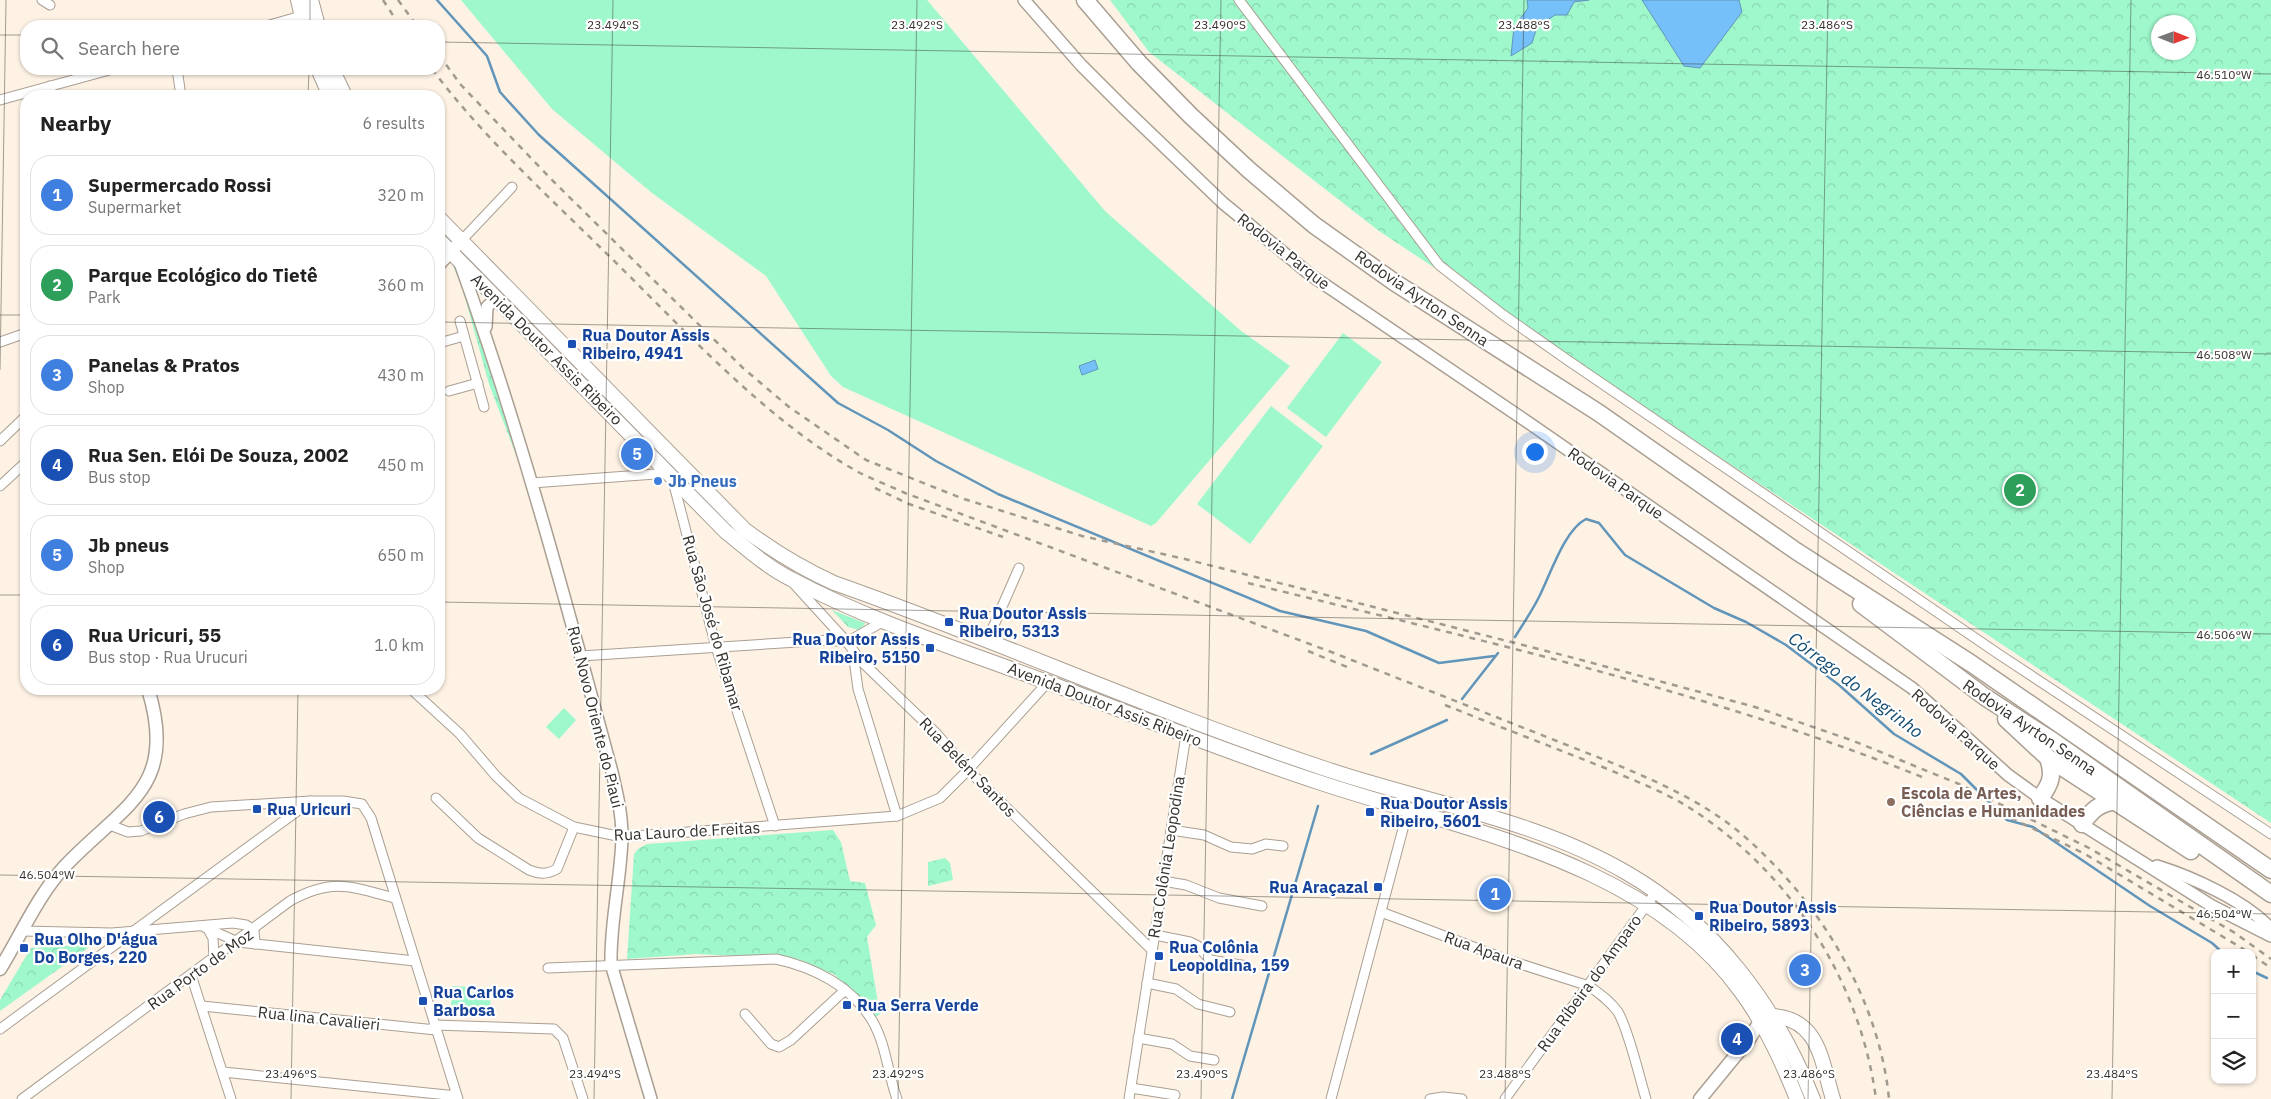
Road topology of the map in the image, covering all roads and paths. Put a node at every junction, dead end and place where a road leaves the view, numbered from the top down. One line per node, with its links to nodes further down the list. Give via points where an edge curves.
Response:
1 (298, 0): 6 (main road)
2 (311, 0): 7 (main road)
3 (1024, 0): 59 (street, Rodovia Parque, via 1081,66 1223,203 1312,276 1912,688 2001,769)
4 (1085, 0): 42 (highway, Rodovia Ayrton Senna, via 1139,63 1191,116 1248,170 1314,225 1394,282 1599,413)
5 (1238, 0): 69 (street, via 1440,265 1566,359 2000,655)
6 (303, 20)
7 (316, 20)
8 (91, 75): 12 (street)
9 (179, 75): 15 (street)
10 (321, 75): 16 (main road)
11 (335, 75): 17 (main road)
12 (50, 86): 13 (street); 14 (street)
13 (36, 90)
14 (51, 90)
15 (180, 90)
16 (327, 90)
17 (342, 90)
18 (20, 94): 19 (street)
19 (0, 100)
20 (512, 187): 22 (street)
21 (445, 224): 22 (main road, Avenida Doutor Assis Ribeiro)
22 (461, 241): 24 (main road); 46 (main road, Avenida Doutor Assis Ribeiro, via 744,529 797,566 834,583)
23 (445, 246): 24 (main road, Avenida Doutor Assis Ribeiro)
24 (455, 256): 25 (main road); 26 (main road, Avenida Doutor Assis Ribeiro); 31 (street, Rua Novo Oriente do Piaui)
25 (445, 261)
26 (496, 298): 31 (street, Rua Novo Oriente do Piaui, via 487,307); 39 (main road, Avenida Doutor Assis Ribeiro)
27 (460, 321): 29 (street)
28 (20, 335): 32 (street)
29 (464, 336): 30 (street); 33 (street)
30 (445, 341)
31 (488, 341): 40 (street, Rua Novo Oriente do Piaui)
32 (0, 342)
33 (478, 383): 34 (street); 35 (street)
34 (449, 391)
35 (484, 406)
36 (20, 423): 37 (street)
37 (0, 442)
38 (20, 468): 41 (street)
39 (670, 474): 40 (street); 44 (main road, Avenida Doutor Assis Ribeiro, via 726,531); 48 (street, Rua São José do Ribamar)
40 (532, 484): 50 (street, Rua Novo Oriente do Piaui)
41 (0, 486)
42 (1796, 551): 54 (highway, Rodovia Ayrton Senna, via 1877,617); 73 (highway, Rodovia Ayrton Senna, via 1972,664)
43 (1019, 568): 46 (street)
44 (790, 579): 45 (main road, Avenida Doutor Assis Ribeiro); 47 (street, Rua Belém Santos)
45 (884, 622): 47 (street); 51 (main road, Avenida Doutor Assis Ribeiro)
46 (988, 641): 75 (main road, Avenida Doutor Assis Ribeiro, via 1323,768 1548,836 1628,873)
47 (847, 642): 48 (street, via 829,640); 49 (street, Rua Belém Santos)
48 (716, 647): 50 (street); 66 (street, Rua São José do Ribamar)
49 (852, 650): 57 (street, Rua Belém Santos); 63 (street, via 858,689)
50 (581, 656): 70 (street, Rua Novo Oriente do Piaui, via 621,810)
51 (1048, 682): 55 (main road, Avenida Doutor Assis Ribeiro); 57 (street, Rua Lauro de Freitas)
52 (149, 695): 65 (main road, via 157,748 152,771 137,798)
53 (418, 695): 67 (street, Rua Lauro de Freitas, via 460,734 518,798)
54 (1985, 697): 56 (highway); 76 (highway, Rodovia Ayrton Senna, via 2053,741)
55 (1186, 734): 62 (main road, Avenida Doutor Assis Ribeiro, via 1317,782); 68 (street, Rua Colônia Leopodina)
56 (2048, 758): 59 (highway, via 2052,775); 61 (highway)
57 (968, 770): 63 (street, Rua Lauro de Freitas, via 940,798); 92 (street, Rua Belém Santos)
58 (436, 798): 67 (street, via 478,838 538,874 557,869)
59 (2040, 798): 64 (street, Rodovia Parque)
60 (311, 801): 65 (street, via 211,807 140,831 128,832); 77 (street, via 362,804 371,818); 86 (street)
61 (2117, 801): 64 (highway, via 2093,809); 76 (highway, via 2238,882)
62 (1408, 810): 78 (main road, Avenida Doutor Assis Ribeiro, via 1571,864 1606,880); 80 (street)
63 (897, 816): 66 (street, Rua Lauro de Freitas)
64 (2082, 824): 72 (street, Rodovia Parque)
65 (110, 826): 85 (main road, via 54,879)
66 (775, 826): 70 (street, Rua Lauro de Freitas)
67 (574, 827): 70 (street, Rua Lauro de Freitas)
68 (1171, 830): 71 (street, via 1204,835 1231,847); 74 (street, Rua Colônia Leopodina)
69 (2271, 834)
70 (622, 837): 95 (street, Rua Novo Oriente do Piaui, via 610,942)
71 (1283, 846)
72 (2141, 861): 83 (street, Rodovia Parque, via 2203,884); 89 (street, Rodovia Parque, via 2212,906)
73 (2271, 870)
74 (1163, 881): 79 (street, via 1186,885 1218,898); 87 (street, Rua Colônia Leopodina)
75 (1656, 892): 78 (street, Rua Ríbeira do Amparo); 106 (main road, Avenida Doutor Assis Ribeiro, via 1725,952 1756,990)
76 (2271, 896)
77 (394, 898): 84 (street, Rua Porto de Moz, via 341,886 312,889 290,901); 94 (street)
78 (1646, 905): 101 (street, Rua Ríbeira do Amparo); 106 (main road, Avenida Doutor Assis Ribeiro, via 1710,956)
79 (1262, 906)
80 (1381, 912): 101 (street, Rua Apaura, via 1505,959); 123 (street)
81 (233, 923): 82 (street); 84 (street); 88 (street)
82 (205, 928): 86 (street, via 153,928); 88 (street); 93 (street, via 213,938)
83 (2271, 929)
84 (254, 930): 90 (street, Rua Porto de Moz); 91 (street)
85 (22, 932): 86 (street); 98 (main road)
86 (134, 932): 107 (street)
87 (1155, 935): 92 (street, Rua Colônia Leopodina); 96 (street, via 1190,942 1210,960)
88 (226, 936): 90 (street)
89 (2271, 936)
90 (238, 942): 91 (street); 93 (street, Rua Porto de Moz)
91 (255, 944): 94 (street)
92 (1152, 950): 100 (street, Rua Colônia Leopodina)
93 (214, 958): 99 (street, Rua Porto de Moz)
94 (415, 961): 108 (street)
95 (611, 964): 97 (street); 102 (street, via 776,959 801,964); 120 (street, Rua Novo Oriente do Piaui)
96 (1247, 966)
97 (548, 968)
98 (0, 969)
99 (191, 975): 103 (street); 117 (street, Rua Porto de Moz)
100 (1147, 983): 104 (street, via 1176,989 1198,1004); 110 (street, Rua Colônia Leopodina)
101 (1589, 986): 126 (street, Rua Ríbeira do Amparo); 127 (street, Rua Apaura, via 1609,1001 1620,1017)
102 (845, 990): 105 (street, via 778,1047 770,1044); 121 (street, via 873,1023)
103 (202, 1006): 108 (street, Rua lina Cavalieri); 113 (street)
104 (1230, 1012)
105 (745, 1014)
106 (1766, 1018): 109 (main road, Avenida Doutor Assis Ribeiro); 111 (main road); 130 (main road, Avenida Doutor Assis Ribeiro); 131 (main road, via 1794,1020 1812,1036)
107 (1, 1027)
108 (435, 1028): 116 (street); 119 (street, Rua lina Cavalieri, via 548,1028 558,1032 563,1038)
109 (1768, 1035): 111 (main road); 129 (main road, Avenida Doutor Assis Ribeiro)
110 (1138, 1038): 112 (street, via 1172,1044 1190,1056); 114 (street, Rua Colônia Leopodina)
111 (1750, 1038): 128 (main road)
112 (1214, 1060)
113 (223, 1072): 116 (street); 118 (street)
114 (1131, 1088): 115 (street); 122 (street, Rua Colônia Leopodina)
115 (1176, 1095)
116 (457, 1097)
117 (22, 1099)
118 (230, 1099)
119 (583, 1099)
120 (651, 1099)
121 (897, 1099)
122 (1129, 1099)
123 (1331, 1099)
124 (1430, 1099): 125 (street)
125 (1462, 1099)
126 (1505, 1099)
127 (1646, 1099)
128 (1700, 1099)
129 (1797, 1099)
130 (1813, 1099)
131 (1833, 1099)

